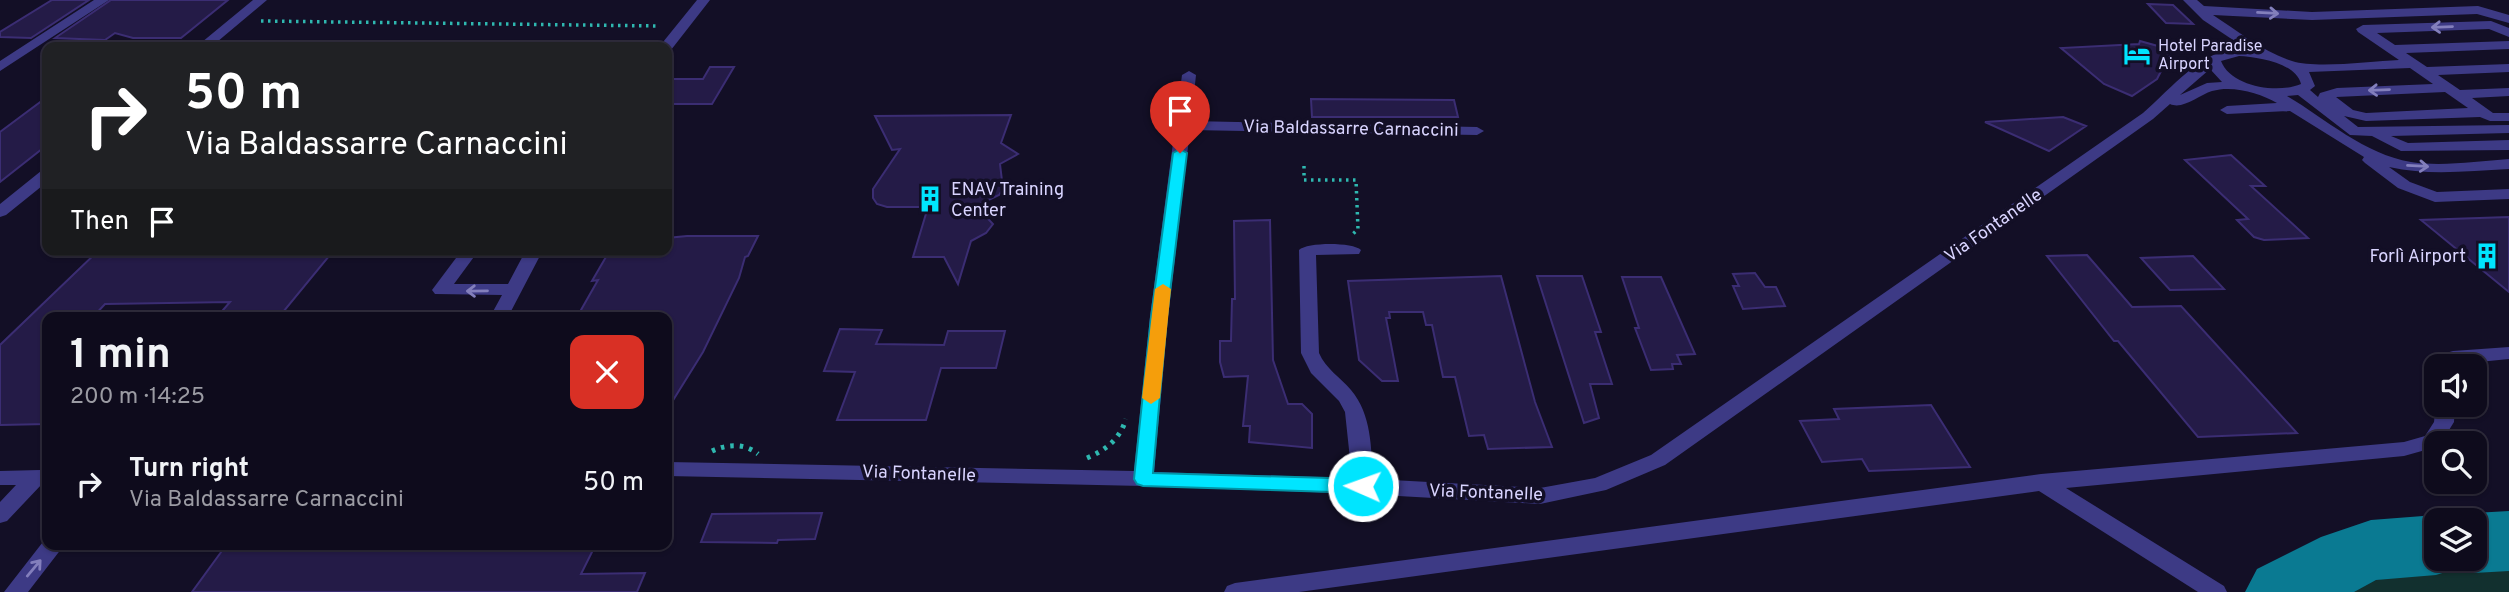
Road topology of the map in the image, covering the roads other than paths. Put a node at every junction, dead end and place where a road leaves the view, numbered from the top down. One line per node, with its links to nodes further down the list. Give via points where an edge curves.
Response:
1 (103, 0): 16 (street)
2 (261, 0): 8 (street)
3 (704, 0): 9 (street)
4 (2189, 0): 5 (street)
5 (2204, 14): 6 (street, one-way to 6, via 2312,16 2478,10); 12 (street); 13 (street)
6 (2509, 19)
7 (2509, 33): 11 (street, one-way to 11, via 2491,25 2363,29)
8 (209, 42)
9 (670, 42)
10 (2509, 45): 11 (street)
11 (2393, 49): 15 (street)
12 (2220, 57): 13 (street); 19 (street, via 2214,66 2220,73); 25 (street, Via Fontanelle)
13 (2268, 57): 14 (street)
14 (2290, 65): 15 (street); 22 (street, via 2308,79)
15 (2417, 67): 17 (street); 20 (street)
16 (0, 68)
17 (2509, 68)
18 (1189, 75): 27 (street)
19 (2248, 88): 22 (street); 25 (street, Via Fontanelle, via 2212,86)
20 (2451, 91): 21 (street); 24 (street); 24 (street, one-way to 24, via 2337,92 2326,96 2348,113 2366,117)
21 (2509, 92)
22 (2299, 99): 23 (street); 30 (street, via 2356,132); 31 (street)
23 (2227, 110)
24 (2483, 112): 26 (street, via 2490,117)
25 (2148, 116): 50 (street, Via Fontanelle, via 1658,460 1600,485 1540,496)
26 (2509, 117)
27 (1183, 125): 29 (street, Via Baldassarre Carnaccini); 48 (street)
28 (2509, 129): 30 (street)
29 (1477, 131)
30 (2372, 133): 32 (street, via 2406,148)
31 (2332, 134): 33 (street, one-way to 33, via 2412,167); 35 (street, via 2404,185 2435,197)
32 (2509, 145)
33 (2509, 164)
34 (42, 178): 36 (street)
35 (2509, 194)
36 (0, 212)
37 (1353, 250): 50 (street, via 1307,250 1310,352 1322,376 1356,412)
38 (467, 256): 40 (street, one-way to 38, via 442,290)
39 (532, 256): 40 (street)
40 (513, 289): 41 (street)
41 (502, 312)
42 (2509, 353): 43 (street)
43 (2487, 355)
44 (2444, 417): 49 (street, via 2432,441 2404,449)
45 (672, 469): 48 (street, Via Fontanelle)
46 (41, 477): 47 (street); 51 (street)
47 (0, 478)
48 (1143, 479): 50 (street, Via Fontanelle)
49 (2041, 482): 54 (street); 55 (street)
50 (1363, 486)
51 (0, 515)
52 (49, 550): 53 (street, one-way to 52)
53 (15, 592)
54 (1235, 592)
55 (2216, 592)

